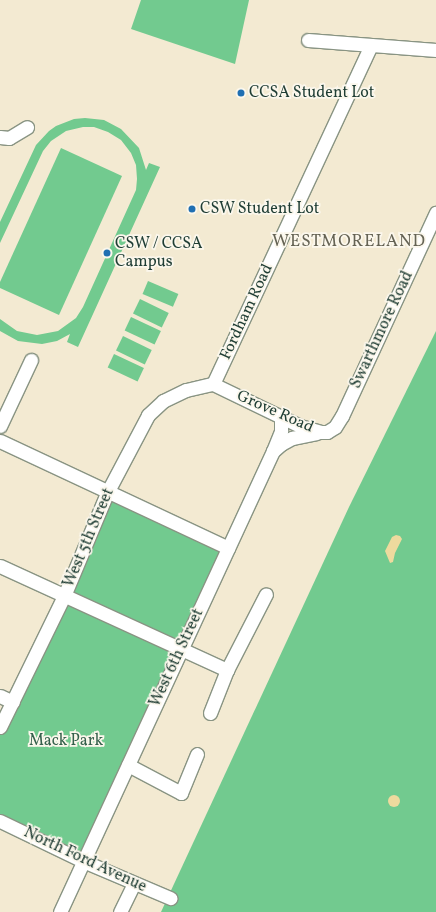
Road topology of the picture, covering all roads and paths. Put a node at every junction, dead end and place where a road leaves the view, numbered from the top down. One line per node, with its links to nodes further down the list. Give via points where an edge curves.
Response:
1 (308, 40): 2 (street)
2 (371, 45): 3 (street); 8 (street, Fordham Road)
3 (436, 50)
4 (27, 126): 5 (street, via 9,138)
5 (0, 137)
6 (436, 213): 9 (street, Swarthmore Road)
7 (31, 360): 11 (street)
8 (213, 384): 10 (street, Grove Road); 15 (street, West 5th Street, via 186,390 163,401 148,415)
9 (348, 404): 12 (street, Grove Road, via 335,427 327,432)
10 (281, 416): 12 (street, Grove Road, via 300,426); 14 (street, via 281,431)
11 (0, 426)
12 (321, 432): 14 (street, West 6th Street, via 292,438)
13 (0, 441): 15 (street)
14 (273, 451): 16 (street, West 6th Street)
15 (108, 491): 16 (street); 19 (street, West 5th Street)
16 (228, 548): 20 (street, West 6th Street)
17 (0, 566): 19 (street)
18 (266, 594): 21 (street)
19 (64, 596): 20 (street); 23 (street, West 5th Street)
20 (181, 649): 21 (street); 27 (street, West 6th Street)
21 (227, 670): 24 (street)
22 (0, 696): 23 (street)
23 (13, 702): 25 (street, West 5th Street)
24 (210, 713)
25 (0, 727)
26 (197, 754): 27 (street, via 181,793)
27 (128, 765): 29 (street, West 6th Street)
28 (0, 821): 29 (street, North Ford Avenue)
29 (83, 861): 30 (street, North Ford Avenue); 32 (street, West 6th Street)
30 (134, 883): 31 (street, North Ford Avenue); 33 (street)
31 (170, 898)
32 (60, 912)
33 (120, 912)

